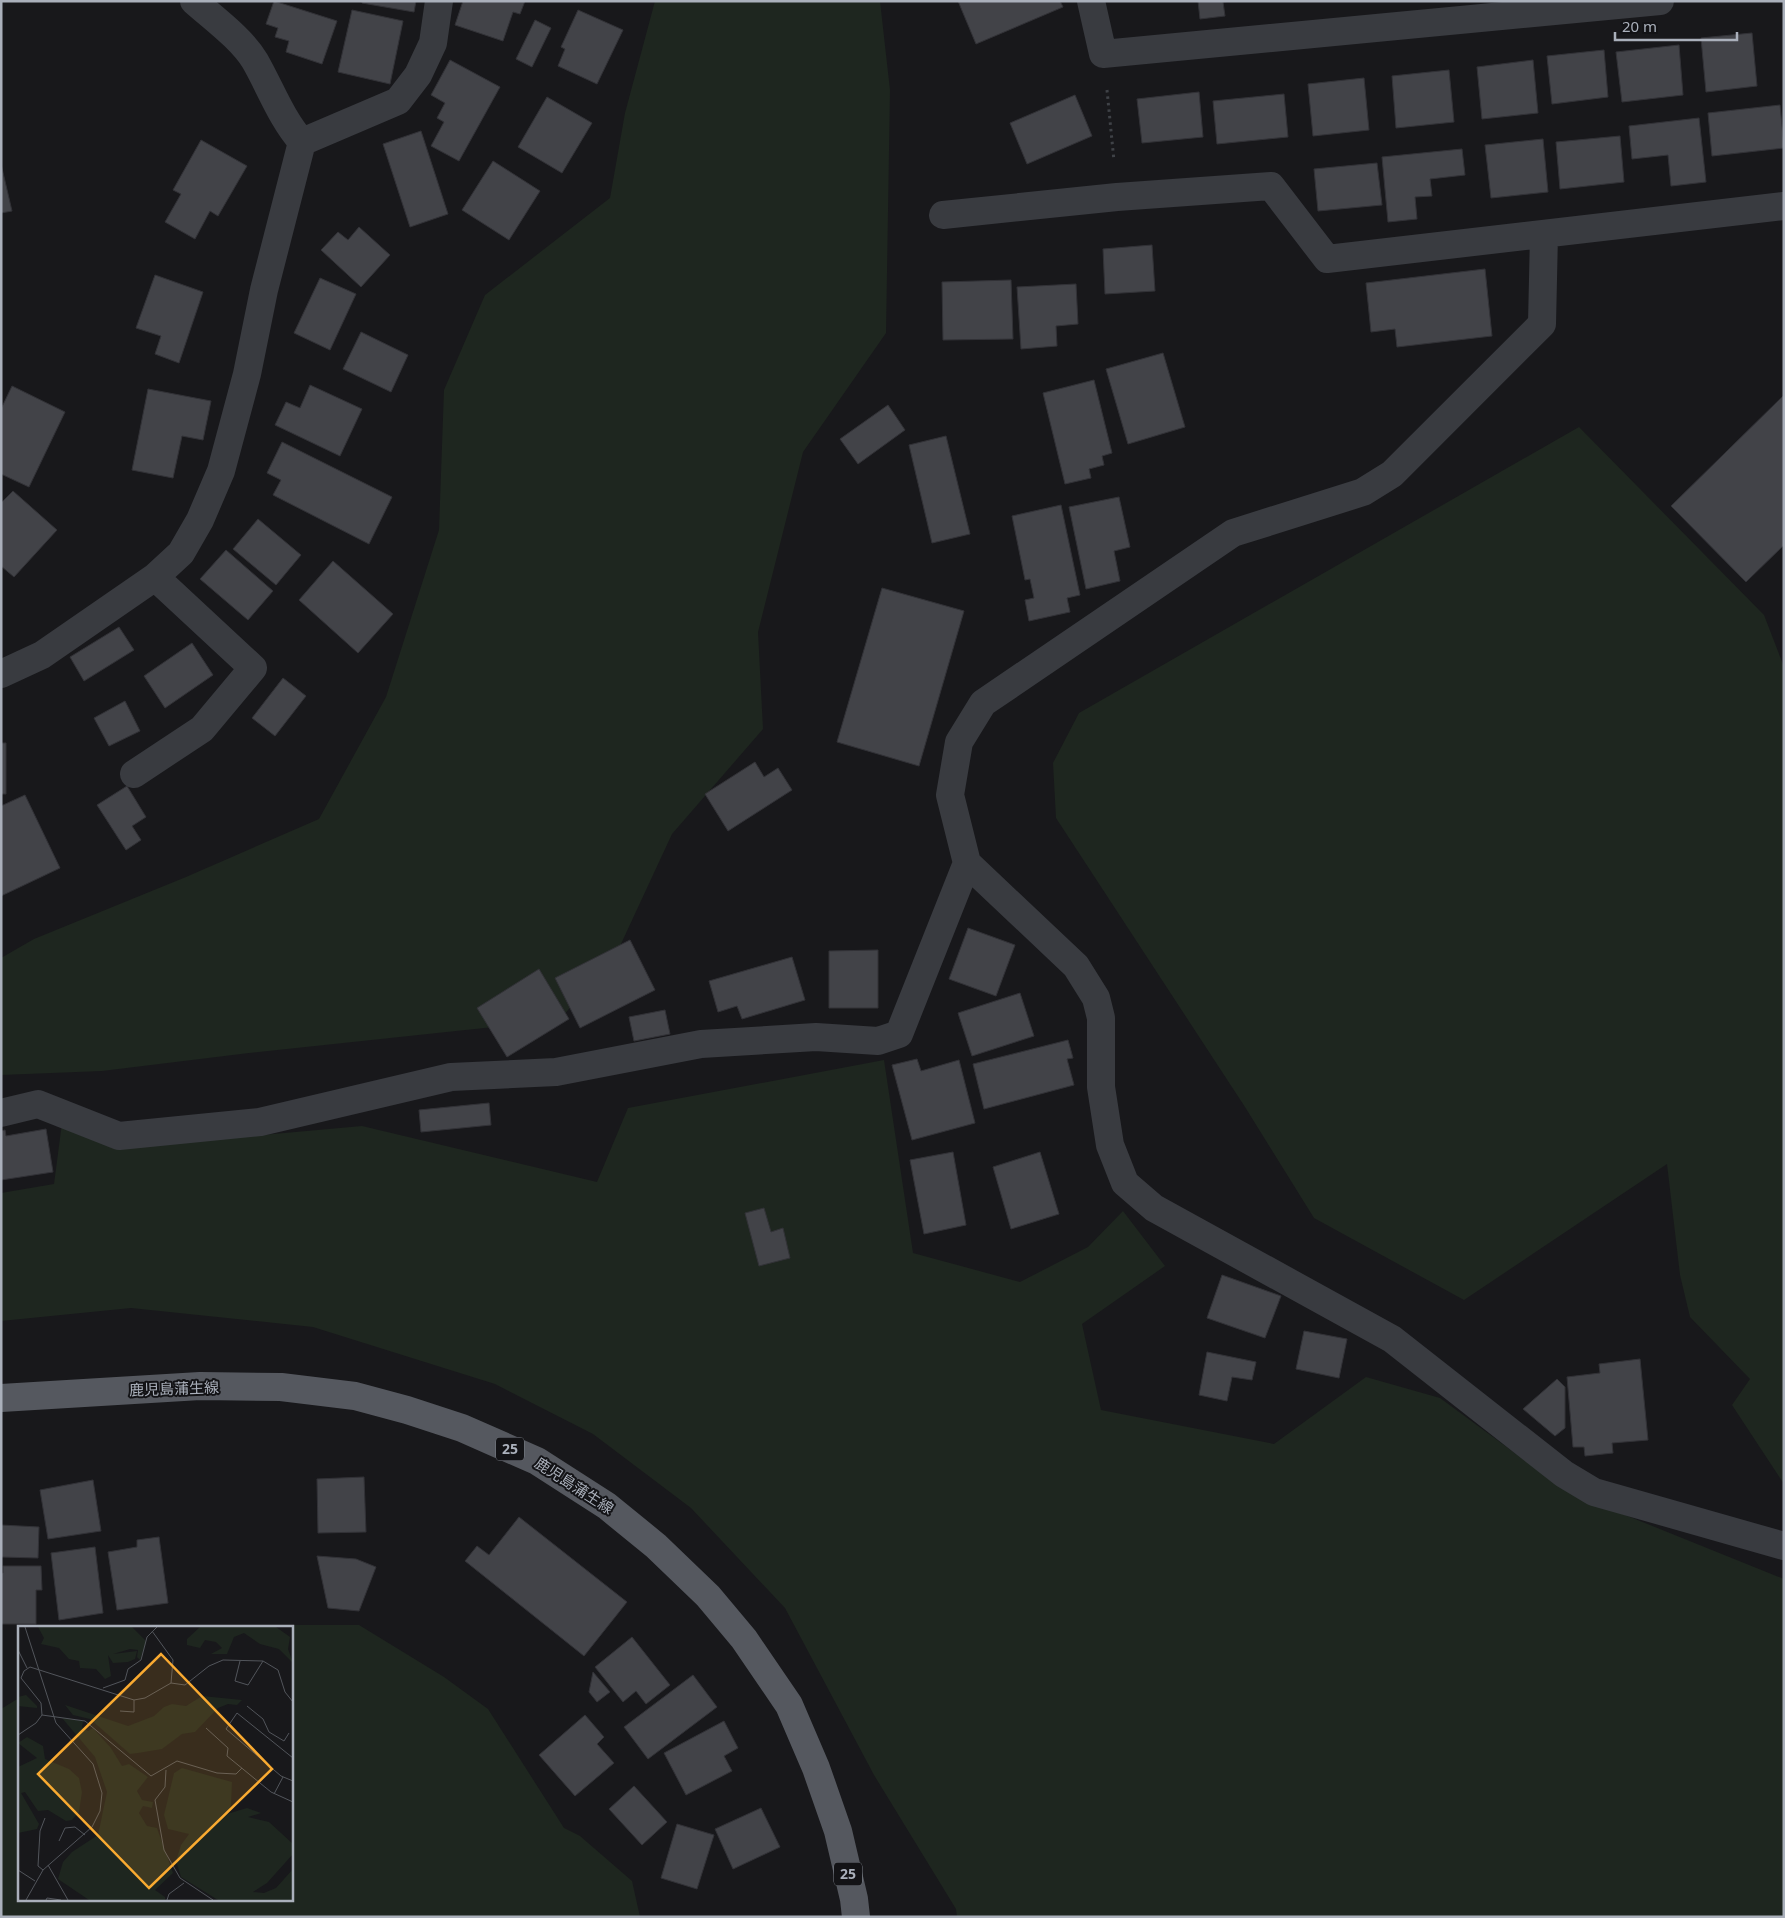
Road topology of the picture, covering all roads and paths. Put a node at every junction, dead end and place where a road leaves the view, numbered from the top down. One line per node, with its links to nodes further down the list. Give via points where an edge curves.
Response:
1 (194, 1): 6 (street, via 254,59 289,126)
2 (439, 1): 6 (street, via 433,43 418,76 398,101)
3 (1091, 1): 5 (street)
4 (1660, 1): 5 (street)
5 (1104, 54): 7 (path)
6 (302, 142): 11 (street, via 221,472 200,520 180,553)
7 (1117, 197): 9 (street); 10 (street, via 1270,186 1327,259)
8 (1784, 206): 10 (street)
9 (943, 215)
10 (1544, 234): 14 (street, via 1542,324 1392,474 1364,492 1233,533 984,703 959,742 950,795)
11 (155, 577): 12 (street, via 42,655); 13 (street, via 253,668 202,728)
12 (1, 674)
13 (134, 774)
14 (967, 863): 15 (street, via 899,1034 878,1041 816,1037 700,1044 556,1072 451,1077 260,1122 119,1136 38,1104); 17 (street, via 1076,966 1096,998 1101,1018 1101,1087 1110,1145 1125,1183 1154,1208 1392,1339 1564,1474 1594,1492)
15 (1, 1113)
16 (1, 1398): 18 (main road, 鹿児島蒲生線 / 25, via 200,1386 281,1387 355,1396 406,1410 462,1428 537,1461 607,1506 656,1546 708,1596 744,1639 788,1705 816,1768 838,1831)
17 (1784, 1546)
18 (856, 1917)

